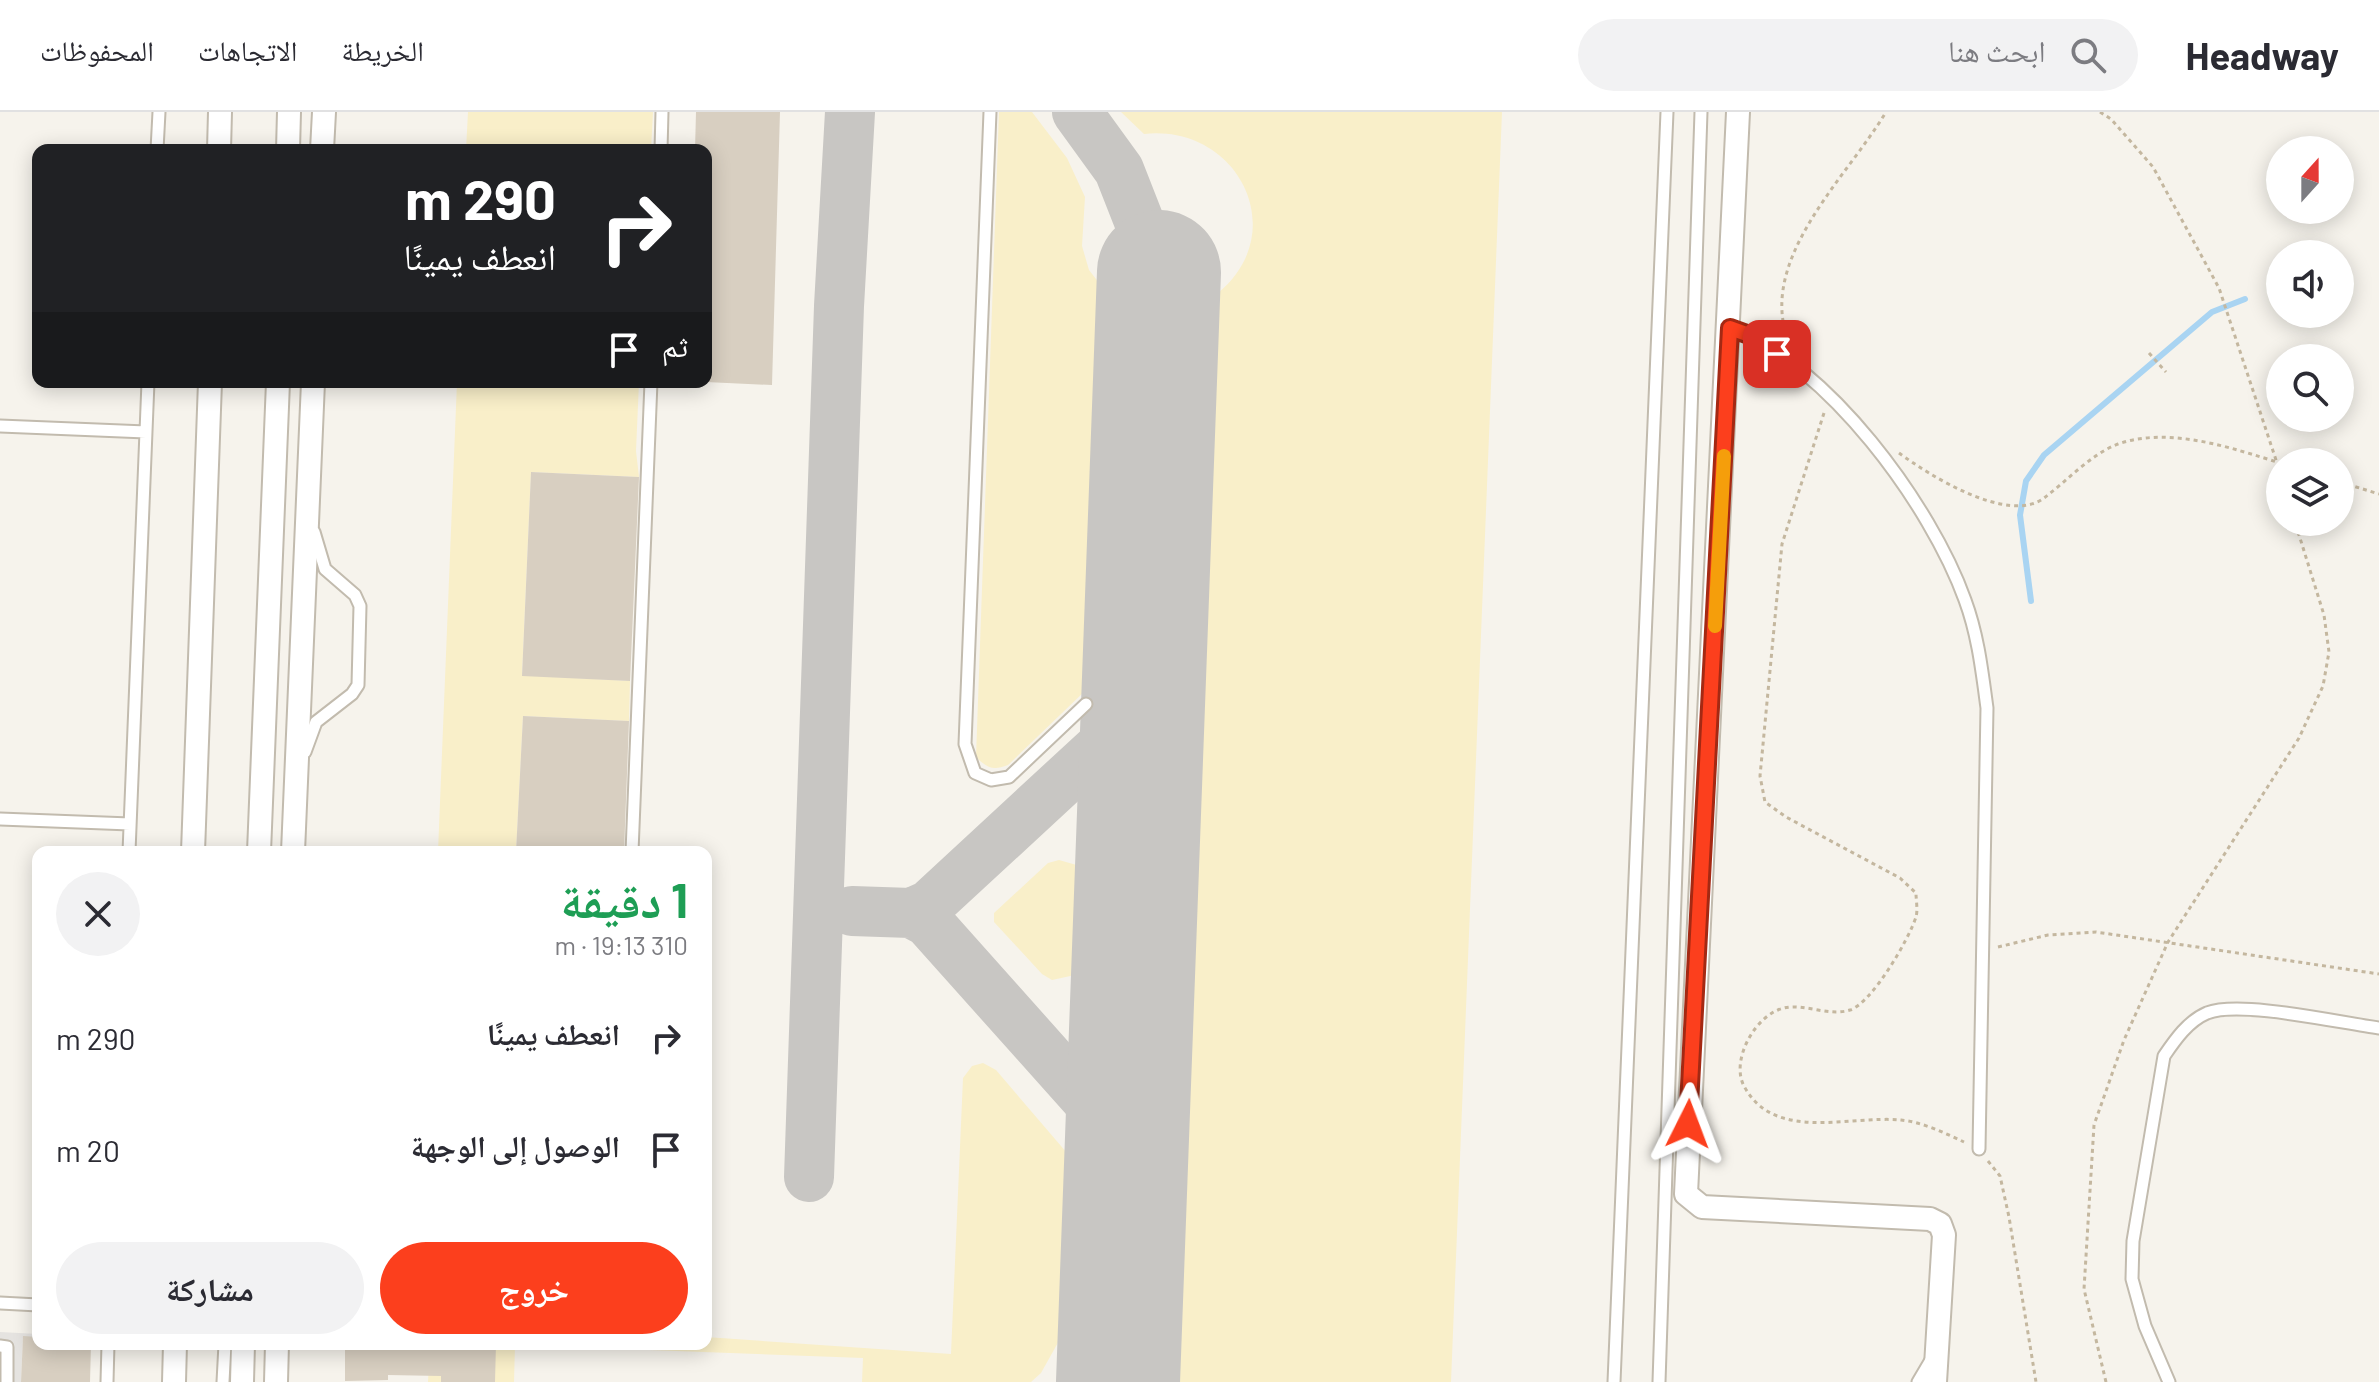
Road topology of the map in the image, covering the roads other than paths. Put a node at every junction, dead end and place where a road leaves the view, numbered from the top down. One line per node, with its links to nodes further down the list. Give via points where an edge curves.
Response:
1 (159, 112): 10 (lane)
2 (220, 112): 11 (street)
3 (289, 112): 12 (street)
4 (324, 112): 13 (street)
5 (662, 112): 14 (lane)
6 (990, 112): 24 (lane, via 965,744 975,773 991,780 1009,777)
7 (1667, 112): 50 (lane)
8 (1701, 112): 51 (lane)
9 (1738, 112): 15 (street)
10 (157, 144)
11 (219, 144)
12 (288, 144)
13 (322, 144)
14 (661, 144)
15 (1730, 328): 34 (lane, via 1752,336 1802,372 1882,455 1915,500 1965,600 1980,653 1987,708); 38 (street, via 1686,1194 1702,1207 1936,1221 1944,1235)
16 (148, 388): 22 (lane)
17 (210, 388): 29 (street)
18 (278, 388): 30 (street)
19 (313, 388): 23 (street)
20 (651, 388): 32 (lane)
21 (0, 426): 22 (lane)
22 (146, 432): 27 (lane)
23 (308, 496): 25 (street); 25 (lane, via 321,563 360,606 359,679 352,694 316,722)
24 (1086, 704)
25 (296, 779): 31 (street)
26 (0, 819): 27 (lane)
27 (130, 824): 28 (lane)
28 (129, 846)
29 (193, 846)
30 (259, 846)
31 (293, 846)
32 (632, 846)
33 (2379, 1028): 54 (lane, via 2236,1008 2207,1013 2182,1031 2164,1056 2133,1241 2132,1279)
34 (1979, 1149)
35 (0, 1303): 36 (lane)
36 (32, 1305)
37 (0, 1346): 44 (lane, via 7,1347)
38 (1937, 1349): 52 (lane); 53 (street)
39 (108, 1350): 45 (lane)
40 (175, 1350): 46 (street)
41 (228, 1350): 47 (lane)
42 (231, 1350): 48 (street)
43 (277, 1350): 49 (street)
44 (7, 1382)
45 (107, 1382)
46 (174, 1382)
47 (223, 1382)
48 (242, 1382)
49 (276, 1382)
50 (1614, 1382)
51 (1659, 1382)
52 (1918, 1382)
53 (1935, 1382)
54 (2169, 1382)

